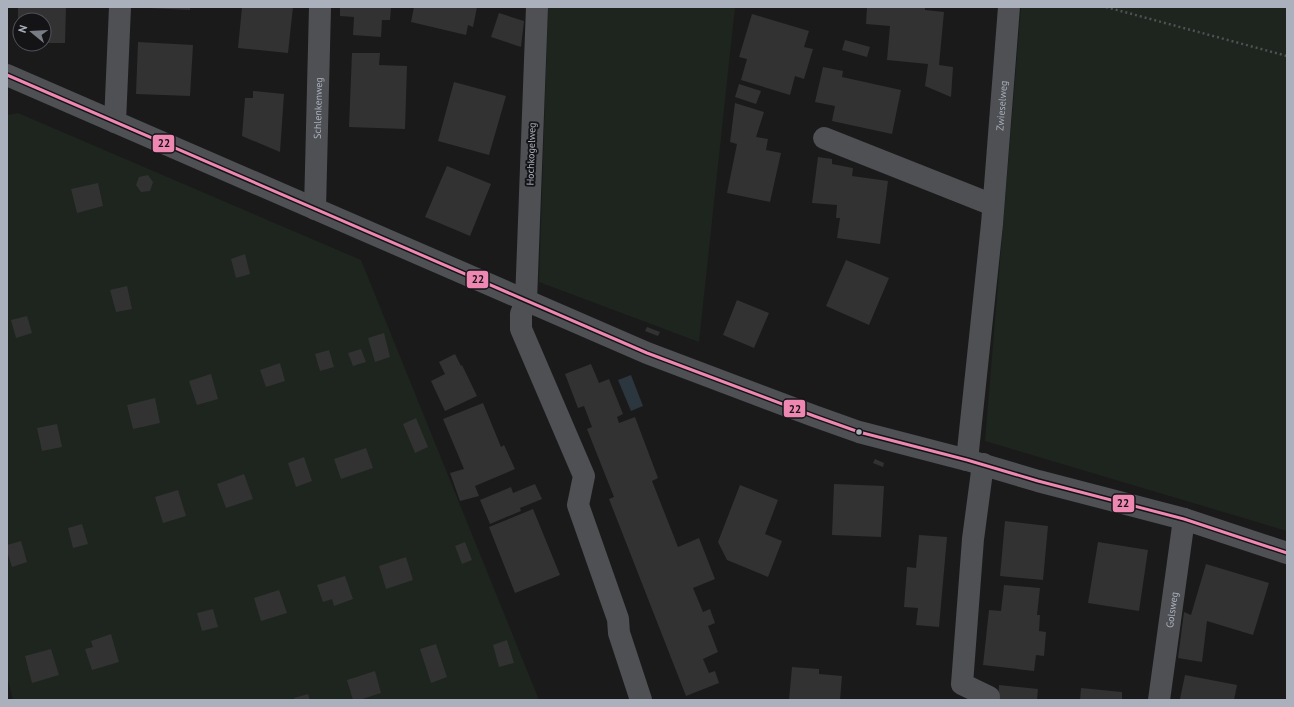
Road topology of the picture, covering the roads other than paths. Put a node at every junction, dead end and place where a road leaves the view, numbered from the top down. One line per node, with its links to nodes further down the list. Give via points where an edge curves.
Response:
1 (120, 7): 6 (street)
2 (320, 7): 9 (street, Schlenkenweg)
3 (537, 7): 10 (street, Hochkogelweg)
4 (1009, 7): 8 (street, Zwieselweg)
5 (7, 75): 6 (street)
6 (115, 122): 9 (street)
7 (824, 138): 8 (street)
8 (993, 205): 11 (street, Zwieselweg)
9 (315, 209): 10 (street)
10 (526, 301): 11 (street, via 647,353 859,432); 15 (street, Hochkogelweg, via 520,314 521,329 584,476 578,505 618,619 619,633)
11 (975, 462): 12 (street); 14 (street, Zwieselweg, via 973,539 962,684)
12 (1184, 519): 13 (street); 16 (street, Golsweg)
13 (1287, 553)
14 (989, 697)
15 (641, 700)
16 (1159, 700)

